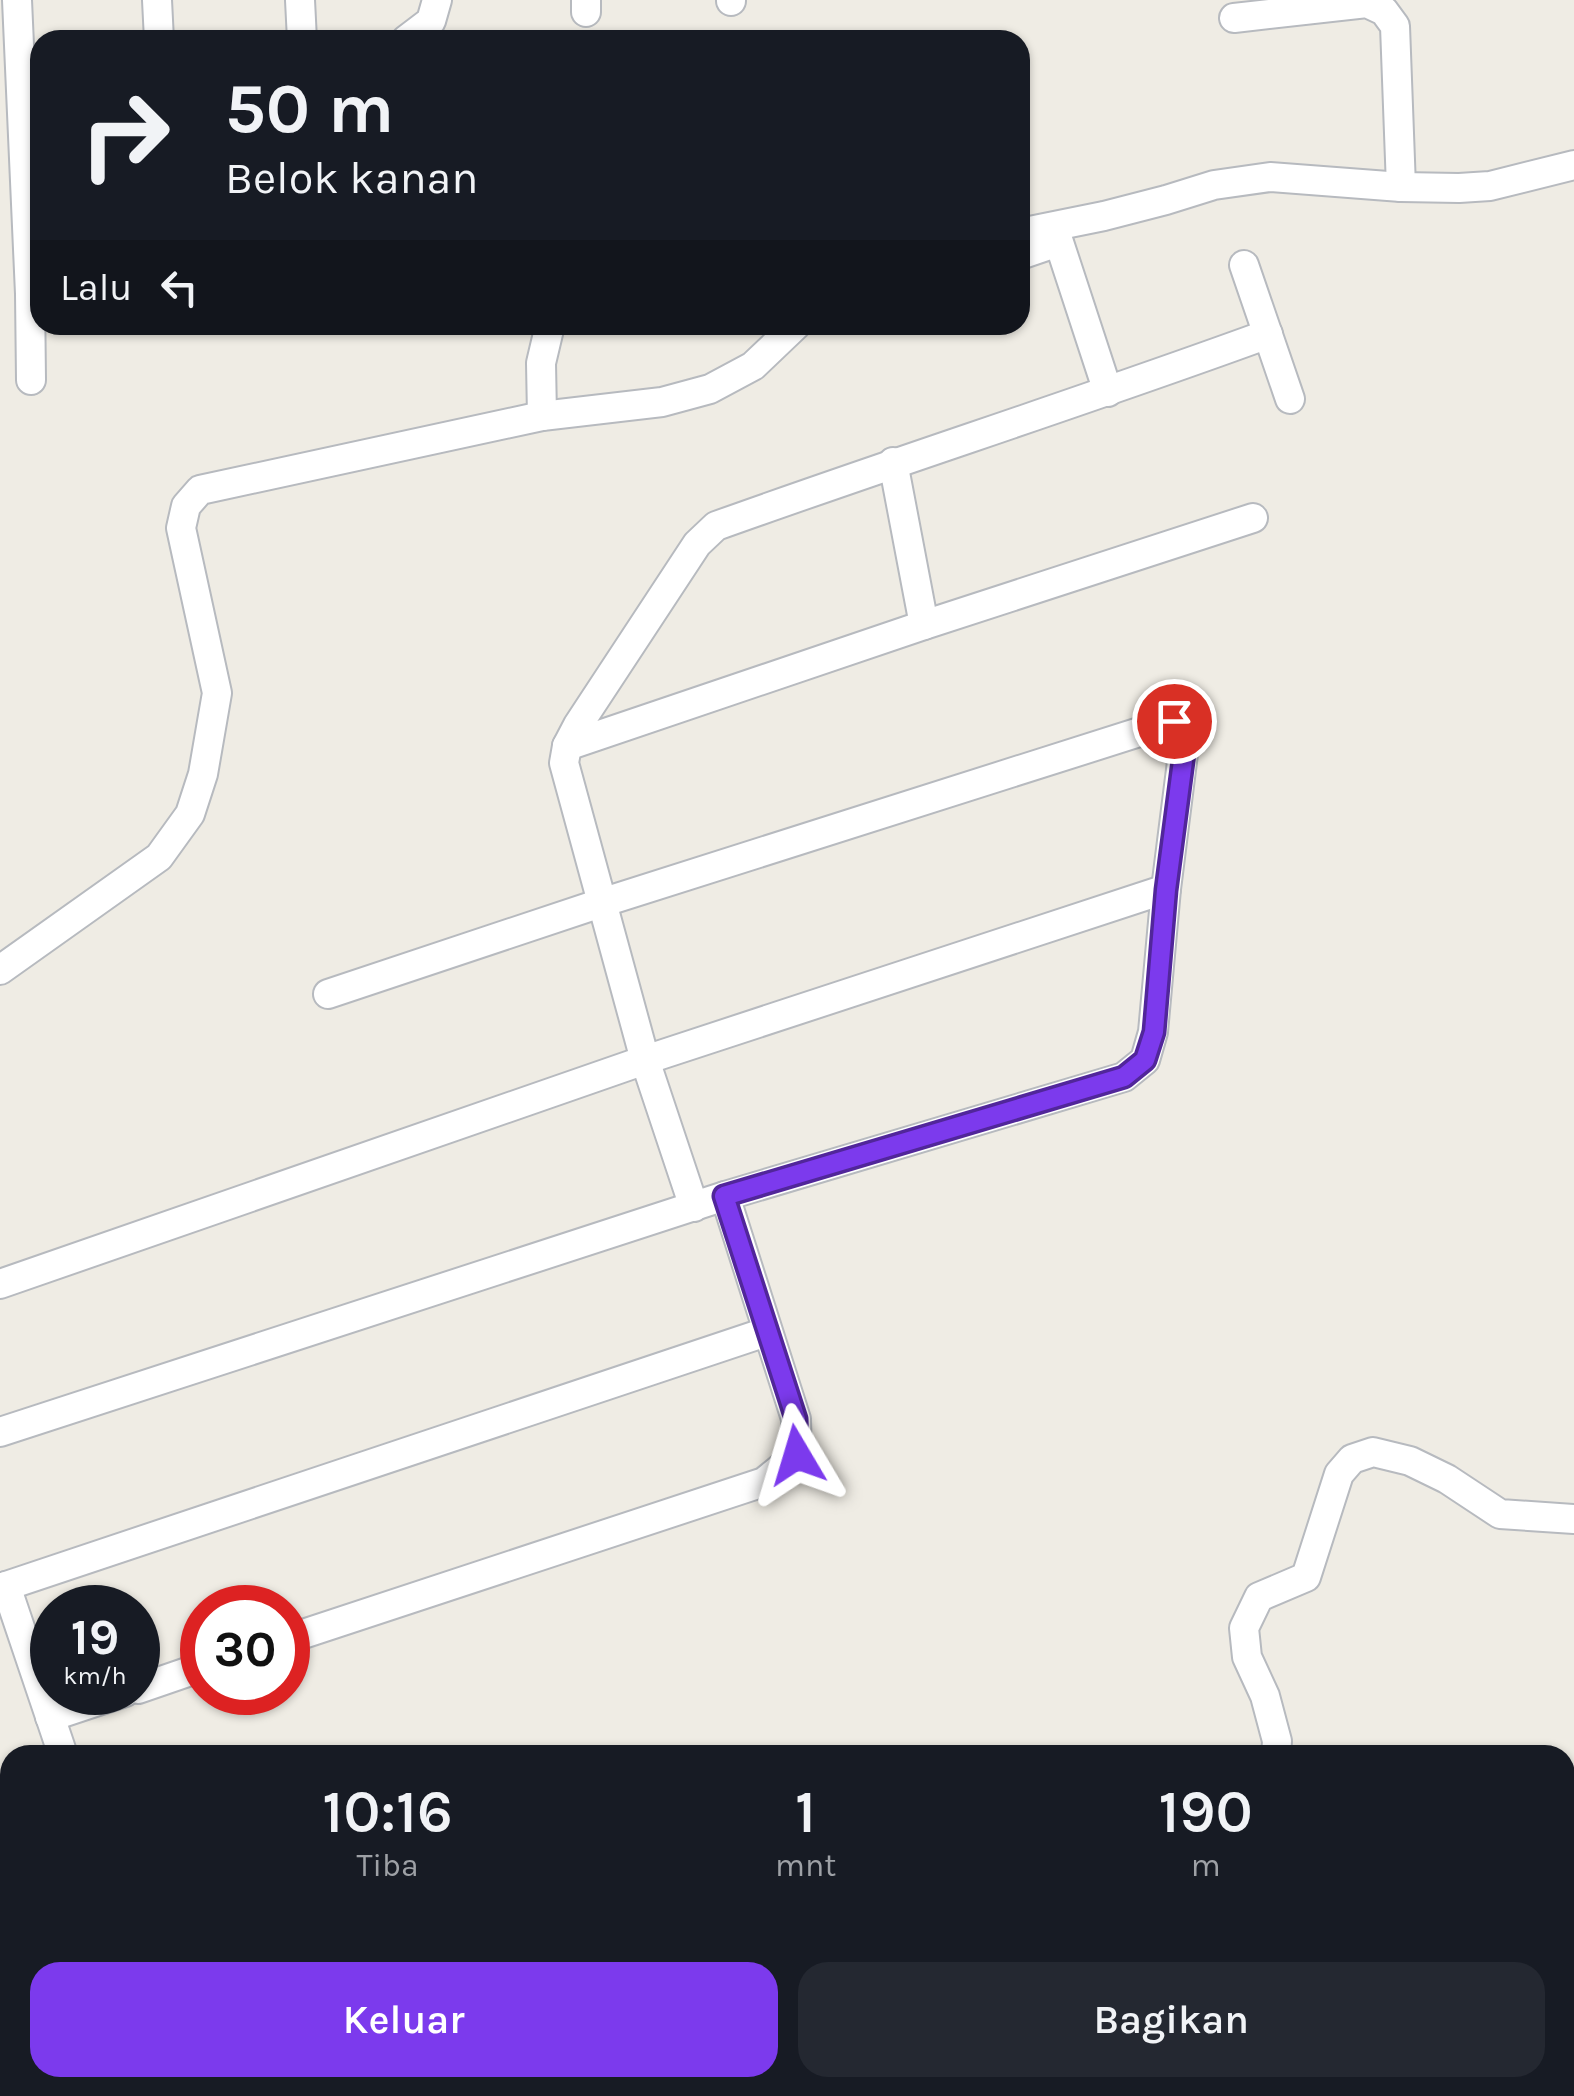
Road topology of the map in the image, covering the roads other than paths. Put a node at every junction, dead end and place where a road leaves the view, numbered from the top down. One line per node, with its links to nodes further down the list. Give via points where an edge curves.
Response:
1 (18, 0): 11 (street)
2 (156, 0): 6 (street)
3 (300, 0): 7 (street)
4 (437, 0): 8 (street, via 431,21)
5 (1234, 18): 10 (street, via 1367,3 1384,11 1395,26)
6 (158, 30)
7 (302, 30)
8 (419, 30)
9 (1574, 164): 10 (street, via 1490,186)
10 (1401, 186): 13 (street, via 1270,177 1214,185)
11 (30, 208)
12 (1030, 234): 13 (street)
13 (1056, 235): 14 (street); 21 (street)
14 (1030, 249)
15 (1244, 265): 16 (street)
16 (1268, 334): 21 (street); 22 (street)
17 (33, 335): 20 (street)
18 (548, 335): 23 (street)
19 (786, 335): 23 (street, via 754,366 710,389 662,402)
20 (30, 380)
21 (1108, 392): 24 (street)
22 (1290, 400)
23 (542, 416): 30 (street, via 200,490 186,506 181,528 217,693 190,814 160,857)
24 (893, 462): 26 (street); 27 (street, via 716,526)
25 (1254, 518): 26 (street)
26 (924, 625): 27 (street)
27 (567, 746): 29 (street, via 564,763)
28 (1166, 890): 29 (street, via 1186,738 1174,721); 32 (street); 33 (street, via 1154,1032 1145,1060 1124,1077)
29 (600, 903): 31 (street); 32 (street)
30 (0, 970)
31 (328, 994)
32 (645, 1060): 34 (street); 35 (street)
33 (724, 1196): 34 (street); 36 (street)
34 (694, 1206): 37 (street)
35 (0, 1284)
36 (766, 1332): 39 (street); 40 (street, via 796,1419 797,1455 764,1482)
37 (0, 1432)
38 (1574, 1519): 44 (street, via 1500,1514 1410,1461 1372,1452 1352,1459 1339,1474 1306,1577 1258,1597 1244,1628 1247,1658)
39 (3, 1587): 42 (street)
40 (310, 1632)
41 (59, 1715): 42 (street)
42 (50, 1718): 43 (street)
43 (60, 1745)
44 (1277, 1745)

